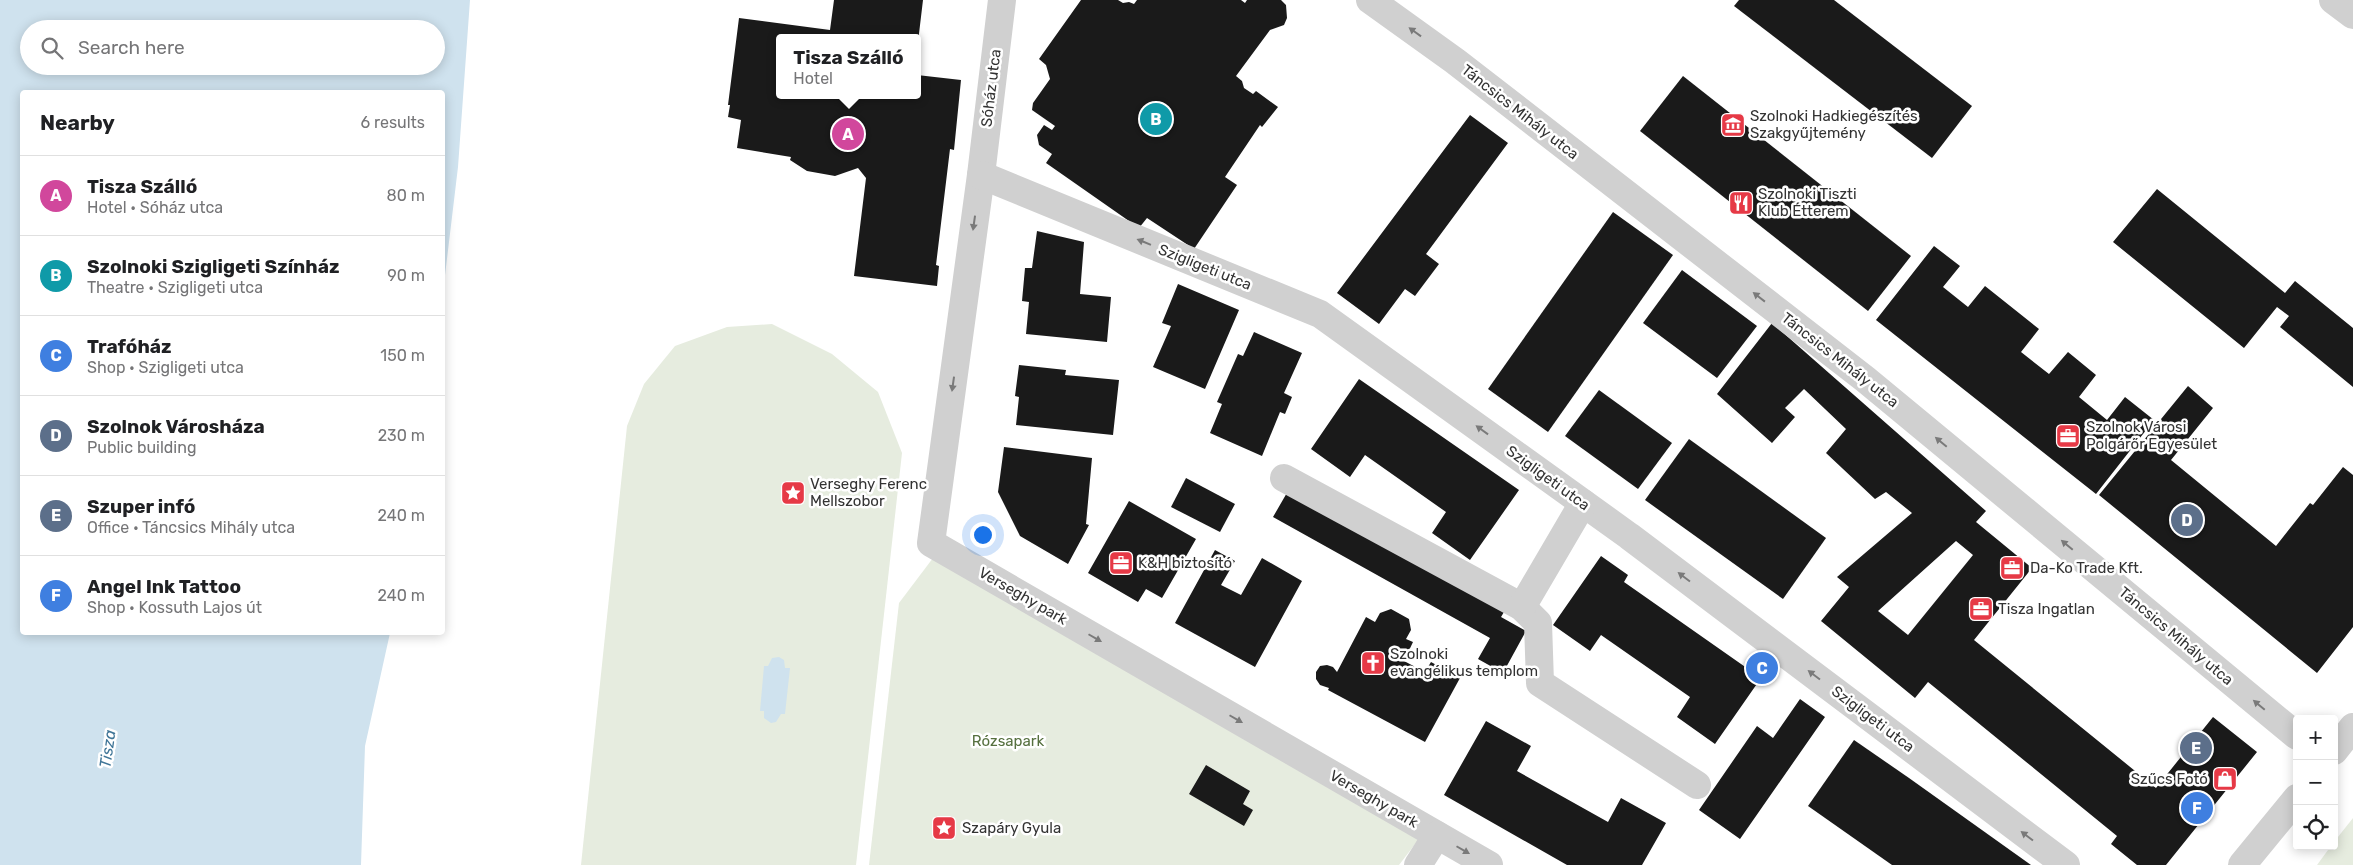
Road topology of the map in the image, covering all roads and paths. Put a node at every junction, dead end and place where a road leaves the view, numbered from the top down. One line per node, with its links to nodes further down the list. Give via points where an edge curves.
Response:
1 (1002, 0): 5 (street, Sóház utca)
2 (1370, 0): 10 (street, Táncsics Mihály utca, one-way to 2, via 1865,379 1454,61)
3 (2333, 0): 4 (street)
4 (2353, 15)
5 (981, 175): 7 (street, Szigligeti utca, one-way to 5, via 1320,314); 14 (street, Verseghy park, one-way to 14, via 931,543)
6 (1284, 478): 8 (street)
7 (1583, 502): 8 (street); 17 (street, Szigligeti utca, one-way to 7)
8 (1522, 607): 12 (street, via 1538,623 1540,683)
9 (2353, 727): 11 (street)
10 (2293, 733)
11 (2338, 746)
12 (1697, 785)
13 (2293, 803): 18 (street)
14 (1437, 835): 15 (street); 16 (street, one-way to 16)
15 (1418, 865)
16 (1489, 865)
17 (2066, 865)
18 (2242, 865)

